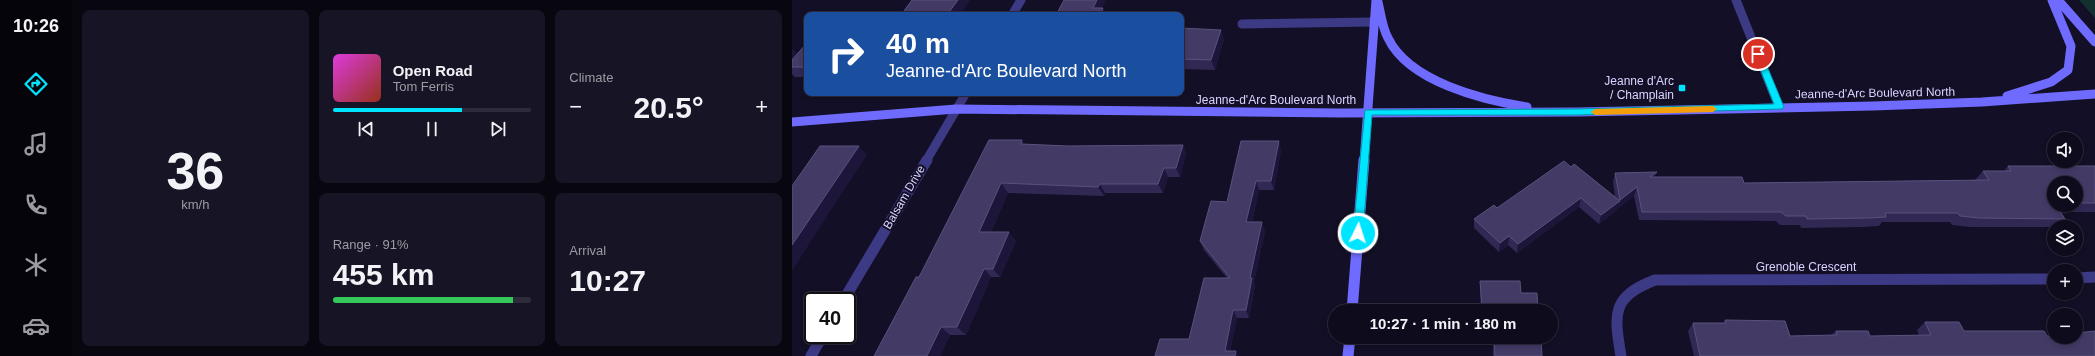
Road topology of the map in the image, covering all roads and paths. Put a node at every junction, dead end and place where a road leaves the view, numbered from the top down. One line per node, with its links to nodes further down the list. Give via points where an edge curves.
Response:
1 (1021, 0): 6 (street)
2 (1377, 0): 7 (main road); 16 (main road, via 1388,39 1408,63 1433,79 1485,99 1540,109)
3 (1736, 0): 13 (street)
4 (2052, 0): 12 (main road, via 2071,46 2068,70 2051,82)
5 (2058, 0): 9 (main road)
6 (1014, 12)
7 (1374, 22): 8 (street); 15 (main road)
8 (1242, 24)
9 (2095, 42)
10 (2095, 94): 12 (main road, Jeanne-d'Arc Boulevard North)
11 (964, 96): 14 (street, Balsam Drive)
12 (1982, 102): 13 (main road, Jeanne-d'Arc Boulevard North)
13 (1780, 107): 16 (main road, Jeanne-d'Arc Boulevard North)
14 (956, 109): 15 (main road, Jeanne-d'Arc Boulevard North); 17 (main road, Jeanne-d'Arc Boulevard North); 21 (street, Balsam Drive)
15 (1368, 112): 16 (main road, Jeanne-d'Arc Boulevard North); 22 (main road)
16 (1577, 112)
17 (792, 122)
18 (2095, 277): 19 (street)
19 (2083, 278)
20 (2047, 279): 27 (street, Grenoble Crescent, via 1655,280 1637,285 1623,297 1616,315)
21 (848, 292)
22 (1353, 304)
23 (818, 344): 25 (street)
24 (1349, 344): 26 (main road)
25 (811, 356)
26 (1348, 356)
27 (1621, 356)

